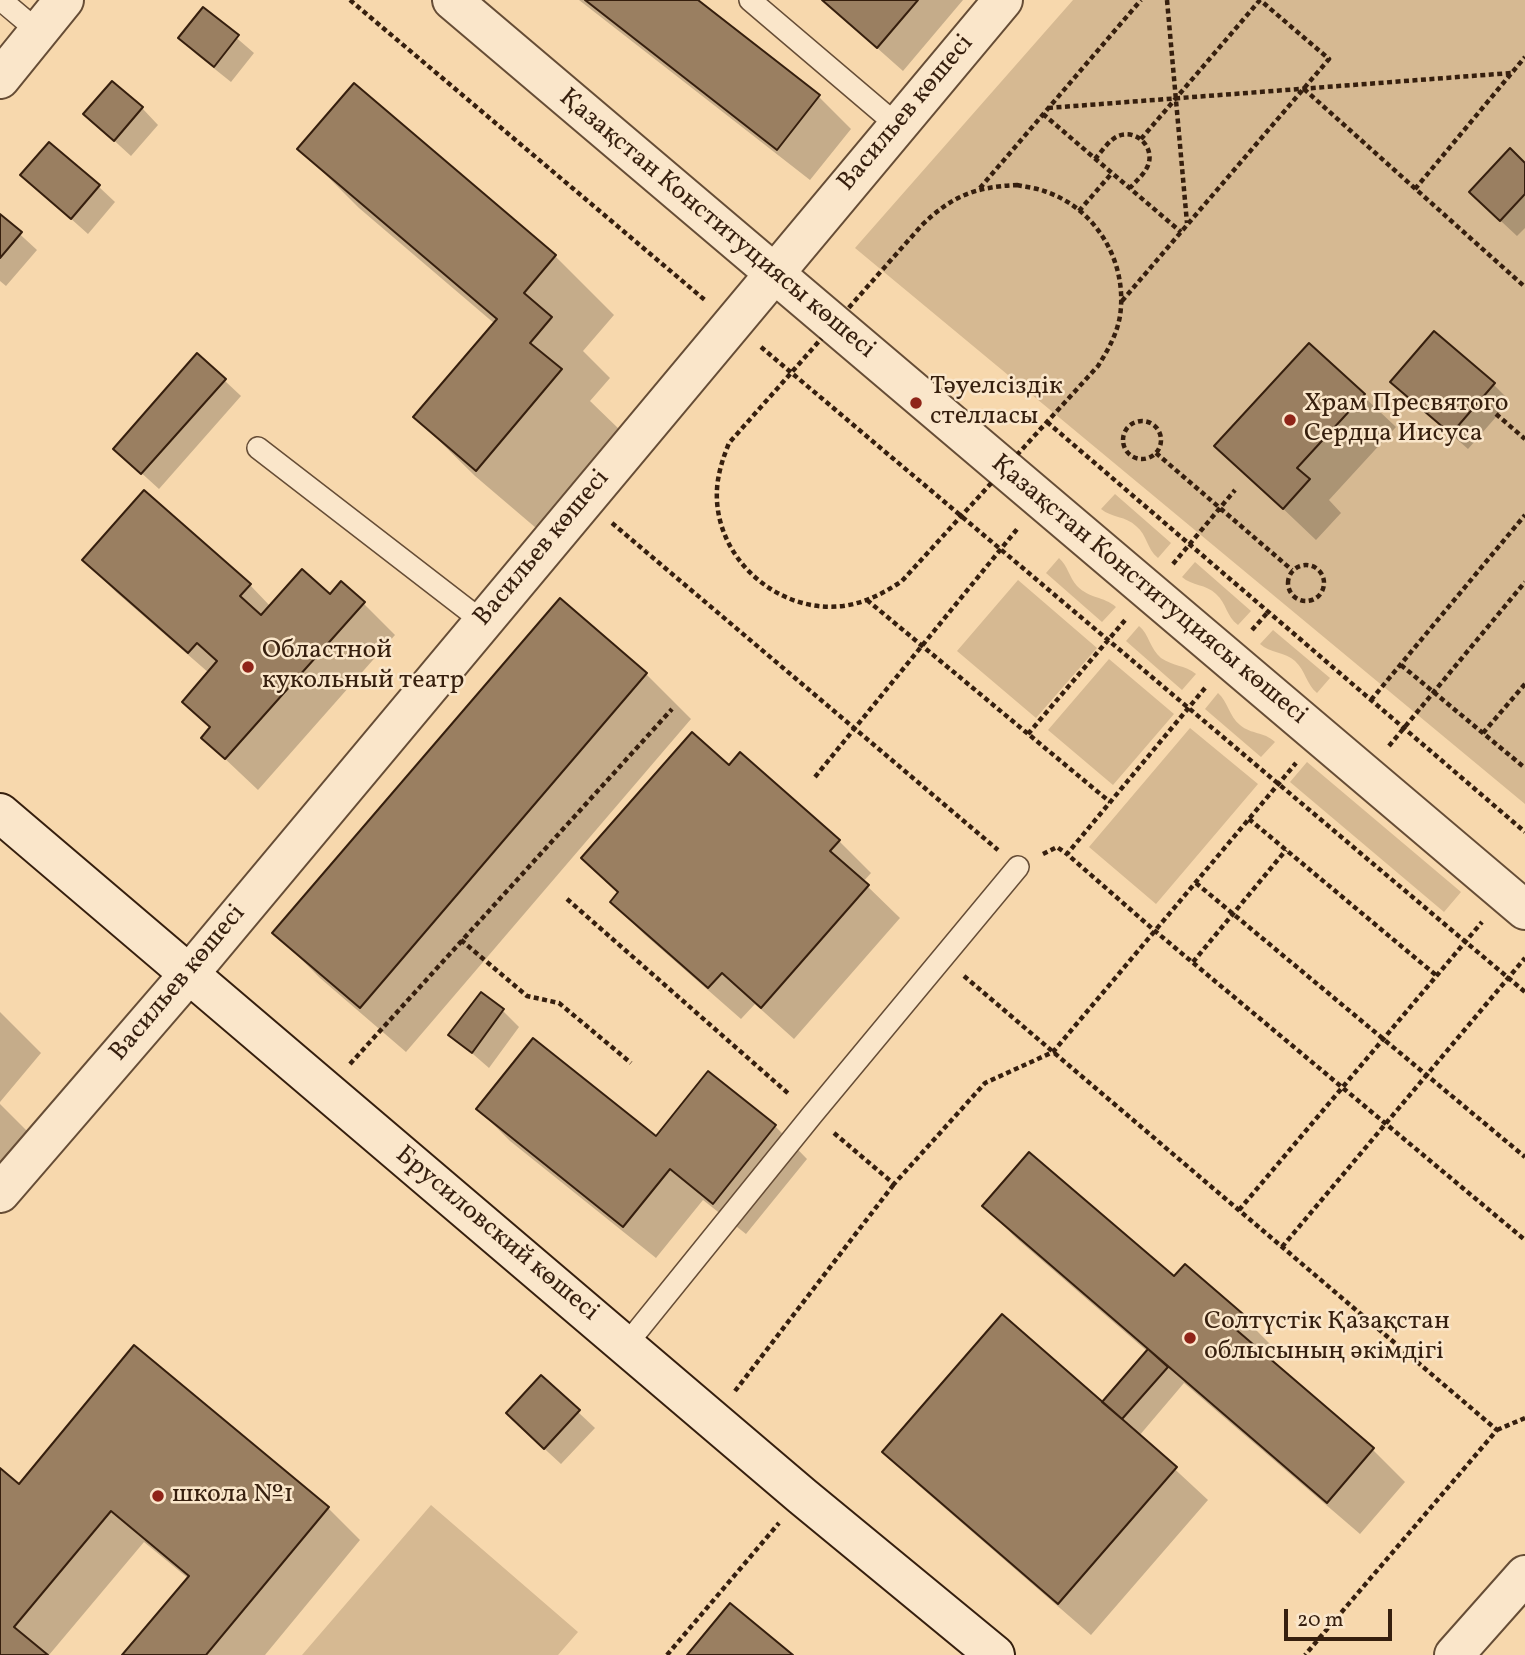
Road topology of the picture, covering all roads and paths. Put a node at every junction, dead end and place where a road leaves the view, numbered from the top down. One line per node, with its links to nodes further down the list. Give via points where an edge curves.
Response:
1 (1, 0): 10 (lane)
2 (64, 0): 10 (street)
3 (350, 0): 31 (path)
4 (452, 0): 28 (street, Қазақстан Конституциясы көшесі)
5 (1003, 0): 18 (street, Васильев көшесі)
6 (1140, 0): 16 (path)
7 (1167, 0): 15 (path)
8 (1260, 0): 14 (path, via 1329,59); 15 (path)
9 (756, 2): 18 (lane)
10 (39, 32): 13 (street)
11 (1525, 57): 12 (path)
12 (1511, 73): 14 (path); 23 (path)
13 (0, 79)
14 (1303, 89): 15 (path); 23 (path); 26 (path)
15 (1176, 98): 16 (path); 19 (path); 26 (path)
16 (1048, 108): 17 (path)
17 (1043, 114): 20 (path); 24 (path)
18 (898, 126): 28 (street, Васильев көшесі)
19 (1141, 139): 20 (path, via 1132,134 1117,136); 22 (path, via 1149,162)
20 (1095, 159): 21 (path)
21 (1112, 173): 22 (path); 25 (path)
22 (1130, 188): 27 (path)
23 (1415, 189): 29 (path)
24 (978, 190): 25 (path, via 1017,185 1044,191); 32 (path, via 942,206)
25 (1079, 211): 30 (path, via 1105,240 1116,264)
26 (1187, 224): 27 (path)
27 (1181, 232): 30 (path)
28 (773, 273): 31 (street, Васильев көшесі); 32 (street, Қазақстан Конституциясы көшесі)
29 (1525, 287)
30 (1121, 302): 35 (path, via 1112,343 1098,366)
31 (732, 323): 33 (path); 49 (street, Васильев көшесі)
32 (833, 325): 33 (path); 39 (street, Қазақстан Конституциясы көшесі)
33 (791, 372): 42 (path); 47 (path, via 729,443 720,467 719,517 741,563 777,594 820,606)
34 (1496, 414): 36 (path)
35 (1047, 422): 39 (path); 48 (path)
36 (1525, 439)
37 (258, 448): 49 (lane)
38 (1156, 453): 38 (path, via 1161,443 1157,428 1142,421 1128,427 1122,442 1131,456 1141,459); 45 (path)
39 (1004, 469): 40 (street, Қазақстан Конституциясы көшесі); 42 (path)
40 (1041, 500): 44 (path); 51 (street, Қазақстан Конституциясы көшесі)
41 (1525, 515): 52 (path)
42 (961, 516): 44 (path); 47 (path, via 902,581)
43 (611, 522): 58 (path)
44 (1001, 549): 50 (path); 56 (path)
45 (1292, 570): 45 (path, via 1287,585 1295,598 1305,601 1320,595 1324,586 1320,571 1307,564)
46 (1525, 582): 54 (path)
47 (867, 600): 50 (path)
48 (1268, 611): 51 (path); 55 (path)
49 (482, 621): 82 (street, Васильев көшесі)
50 (922, 646): 58 (path); 66 (path)
51 (1229, 659): 56 (path); 61 (street, Қазақстан Конституциясы көшесі)
52 (1401, 665): 54 (path); 55 (path)
53 (1525, 684): 60 (path)
54 (1433, 692): 59 (path); 60 (path)
55 (1371, 700): 59 (path)
56 (1189, 708): 65 (path); 66 (path)
57 (672, 709): 77 (path)
58 (855, 728): 64 (path); 71 (path)
59 (1404, 728): 63 (path); 69 (path)
60 (1483, 733): 62 (path)
61 (1319, 736): 63 (street, Қазақстан Конституциясы көшесі); 65 (path)
62 (1525, 768)
63 (1364, 774): 74 (street, Қазақстан Конституциясы көшесі)
64 (815, 777)
65 (1279, 784): 68 (path); 78 (path)
66 (1110, 802): 76 (path, via 1067,854)
67 (0, 813): 82 (street, Брусиловский көшесі)
68 (1249, 819): 70 (path); 72 (path)
69 (1525, 832)
70 (1286, 850): 75 (path); 83 (path)
71 (1018, 867): 79 (lane)
72 (1196, 883): 75 (path); 76 (path)
73 (567, 899): 92 (path)
74 (1515, 902): 78 (path)
75 (1233, 914): 81 (path); 86 (path)
76 (1155, 931): 81 (path); 87 (path)
77 (461, 940): 88 (path, via 527,996 559,1003); 91 (path)
78 (1465, 942): 83 (path); 84 (path)
79 (943, 958): 87 (path); 92 (lane)
80 (1525, 958): 84 (path)
81 (1193, 962): 90 (path)
82 (189, 974): 91 (street, Брусиловский көшесі); 96 (street, Васильев көшесі)
83 (1437, 976): 86 (path)
84 (1508, 978): 85 (path); 89 (path)
85 (1525, 992)
86 (1383, 1039): 89 (path); 90 (path)
87 (1053, 1052): 95 (path, via 985,1083); 97 (path)
88 (631, 1063)
89 (1426, 1075): 93 (path); 94 (path)
90 (1343, 1088): 93 (path); 97 (path)
91 (326, 1090): 100 (street, Брусиловский көшесі)
92 (813, 1115): 95 (path); 100 (lane)
93 (1386, 1124): 98 (path); 99 (path)
94 (1525, 1157)
95 (894, 1184): 102 (path)
96 (0, 1194)
97 (1239, 1210): 99 (path)
98 (1525, 1240)
99 (1282, 1247): 103 (path)
100 (626, 1345): 102 (street, Брусиловский көшесі)
101 (1525, 1418): 103 (path)
102 (713, 1419): 104 (street, Брусиловский көшесі)
103 (1497, 1430): 108 (path)
104 (802, 1496): 106 (path); 107 (street, Брусиловский көшесі)
105 (1525, 1575): 109 (street)
106 (667, 1655)
107 (995, 1655)
108 (1305, 1655)
109 (1454, 1655)

